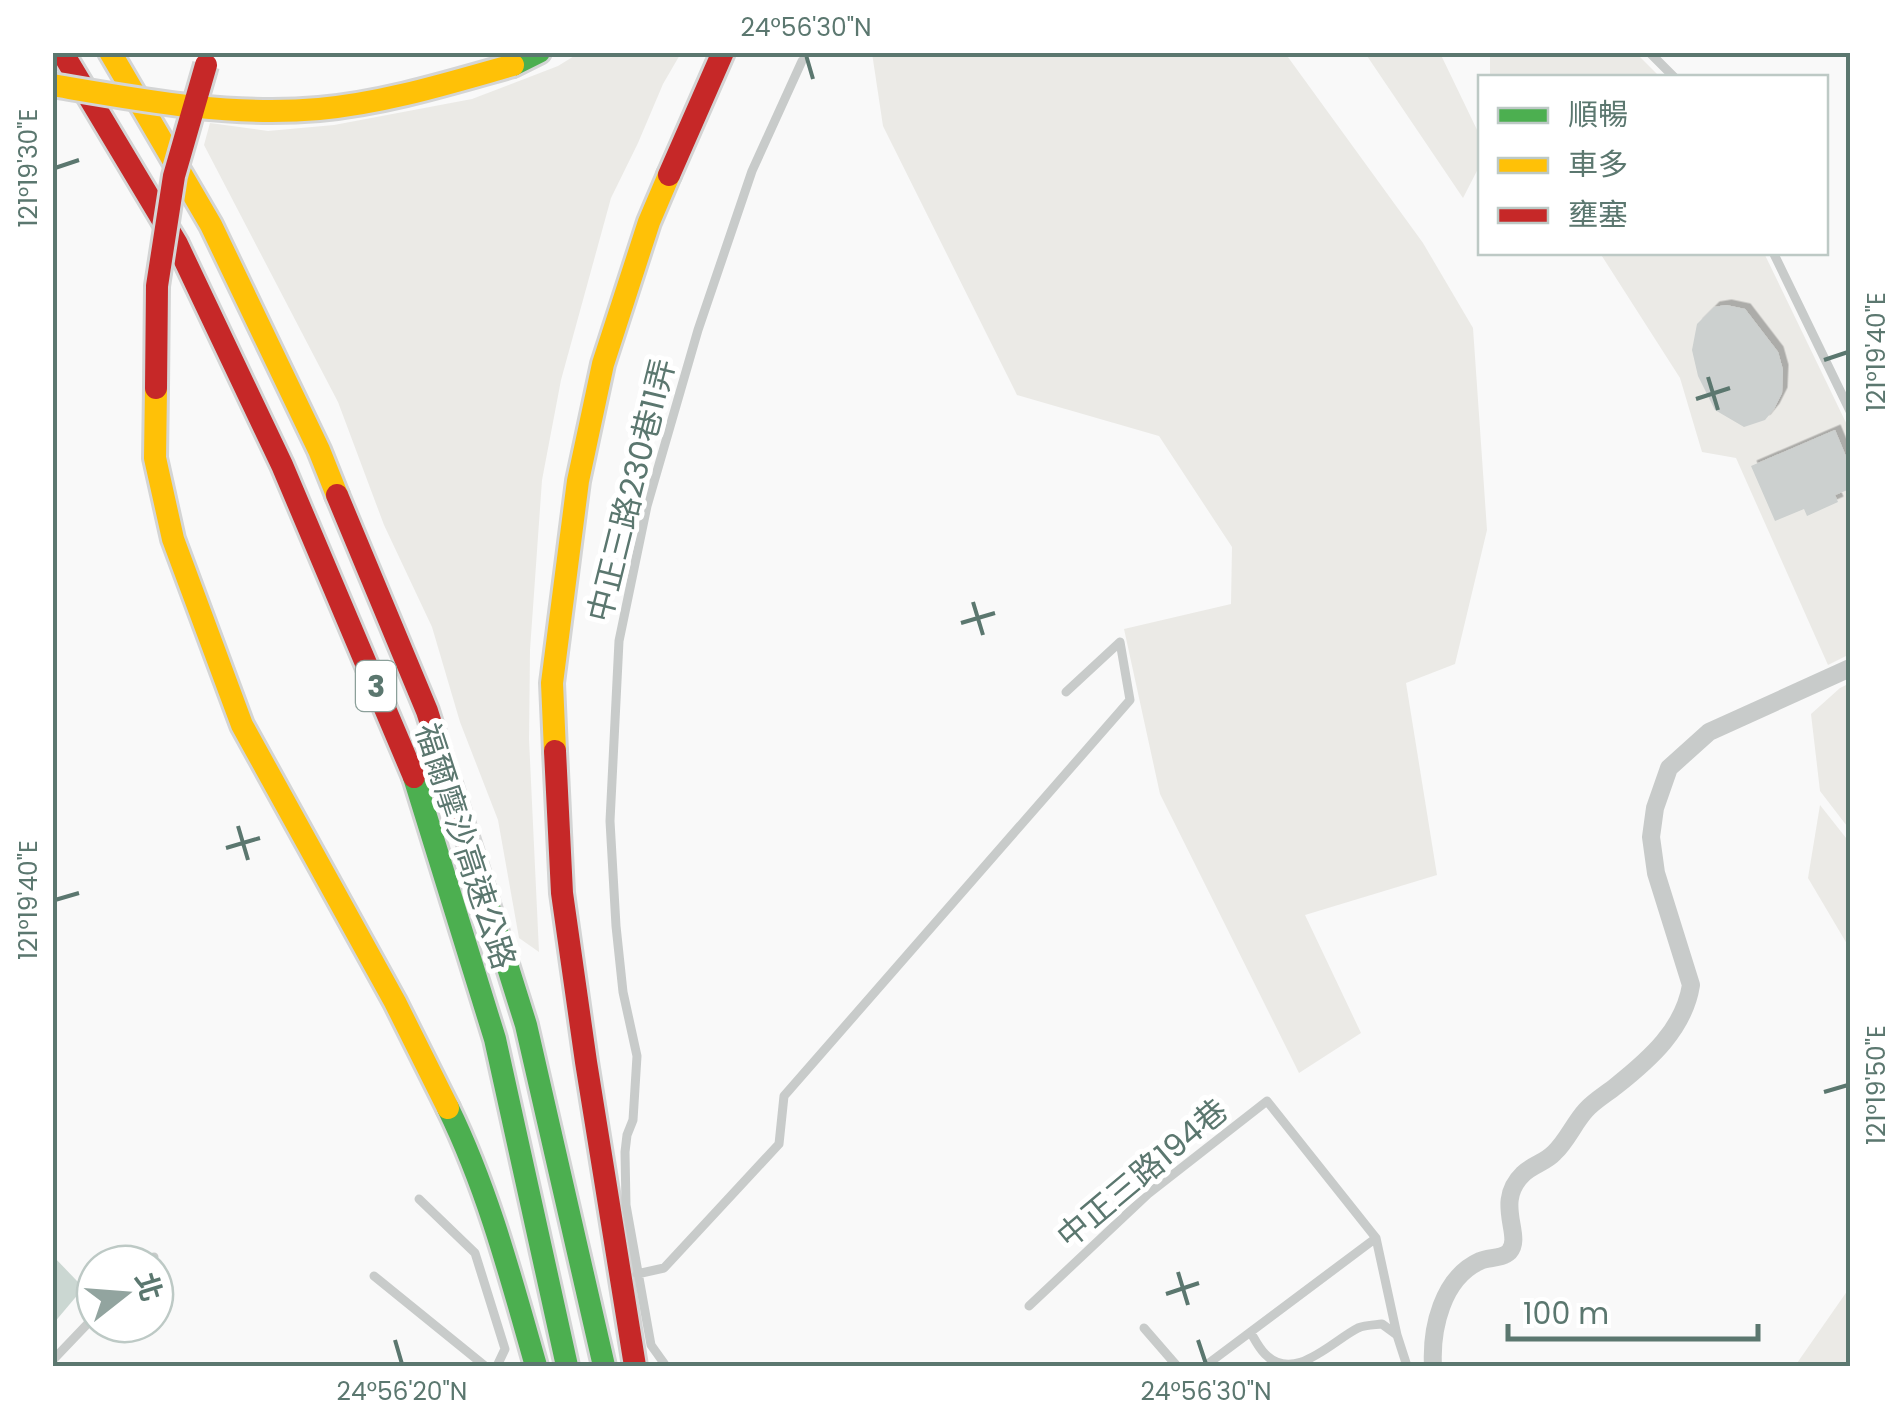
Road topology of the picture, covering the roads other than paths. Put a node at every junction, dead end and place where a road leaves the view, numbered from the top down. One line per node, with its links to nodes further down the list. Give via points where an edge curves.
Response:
1 (62, 52): 27 (highway, 福爾摩沙高速公路 / 3, via 177,244 282,465 412,772 496,1039)
2 (110, 52): 28 (highway, 福爾摩沙高速公路 / 3, via 211,225 319,450 427,711 526,1025)
3 (539, 52): 9 (highway, bridge, via 411,94 320,109 178,106)
4 (723, 52): 29 (highway, via 649,222 603,364 578,481 552,683 562,892)
5 (1648, 52): 8 (lane)
6 (209, 59): 26 (highway, bridge, via 174,176 157,286 155,458 174,539 242,725 395,1002 464,1144)
7 (802, 61): 16 (lane, 中正三路230巷11弄, via 752,172 698,330 619,640 610,821 623,992 637,1056 625,1152)
8 (1671, 75)
9 (52, 85)
10 (1774, 255): 11 (lane)
11 (1850, 411)
12 (1850, 668): 34 (street, via 1709,732 1669,768 1651,837 1692,985 1688,1003 1645,1063 1586,1109 1553,1156 1513,1184 1513,1242 1508,1252 1465,1269 1452,1284 1440,1307)
13 (1066, 692): 16 (lane, via 1120,642 1130,700 784,1096 779,1144 664,1268)
14 (419, 1199): 25 (lane, via 474,1253 504,1349)
15 (1376, 1238): 18 (lane, 中正三路194巷, via 1268,1101 1148,1194); 20 (lane); 21 (lane)
16 (637, 1274): 30 (lane, 中正三路230巷11弄, via 652,1345)
17 (374, 1276): 24 (lane)
18 (1029, 1306)
19 (1144, 1328): 31 (lane)
20 (1252, 1333): 21 (lane, via 1265,1355 1293,1365 1362,1326 1382,1324); 32 (lane)
21 (1397, 1335): 33 (lane)
22 (75, 1337): 23 (lane)
23 (52, 1361)
24 (485, 1366)
25 (497, 1366)
26 (536, 1366)
27 (567, 1366)
28 (604, 1366)
29 (635, 1366)
30 (666, 1366)
31 (1177, 1366)
32 (1205, 1366)
33 (1408, 1366)
34 (1433, 1366)

